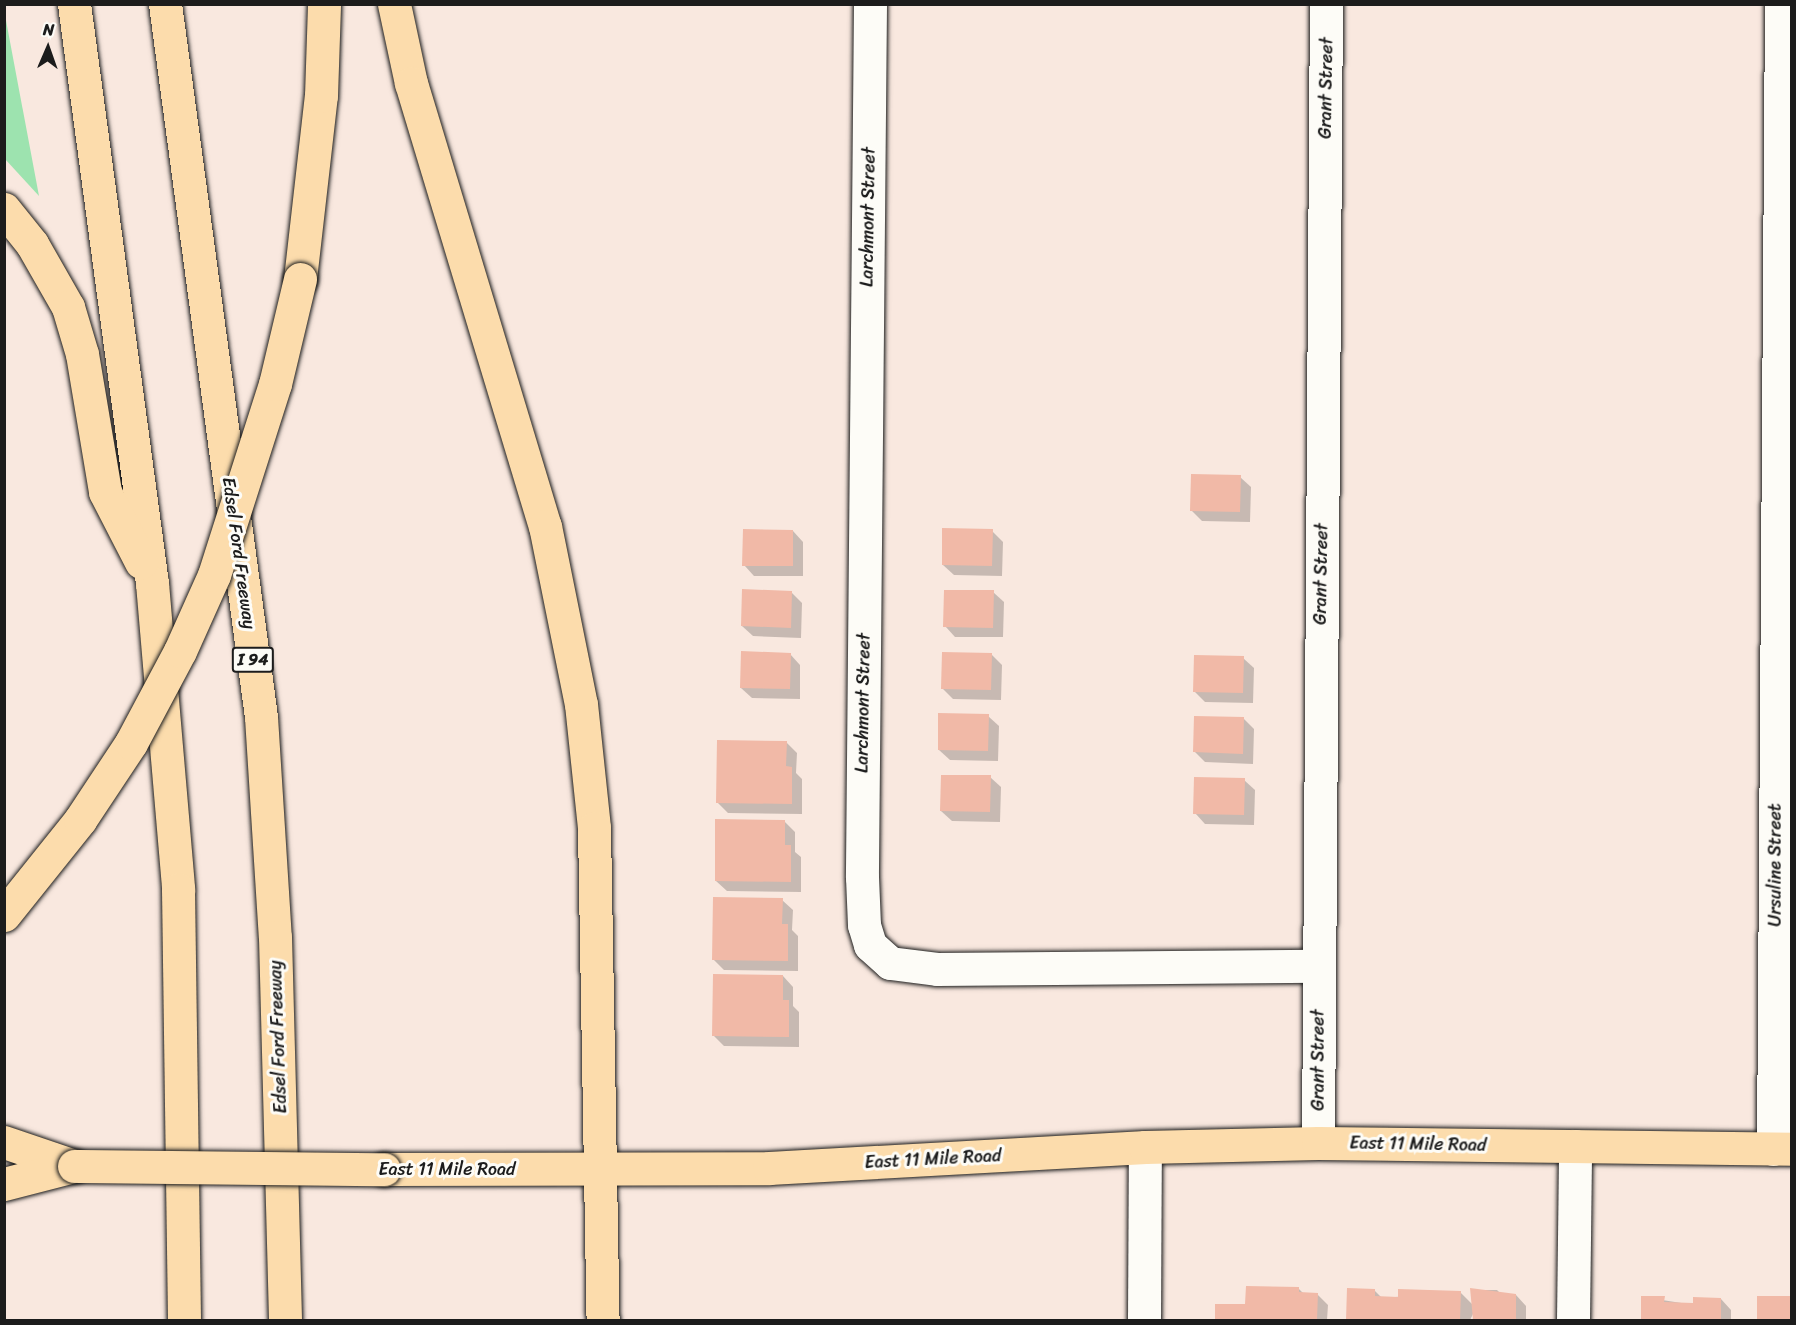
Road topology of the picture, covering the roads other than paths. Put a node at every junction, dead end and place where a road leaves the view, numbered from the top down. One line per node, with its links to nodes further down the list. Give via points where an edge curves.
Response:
1 (74, 4): 9 (main road)
2 (165, 4): 21 (main road, Edsel Ford Freeway / I 94, via 261,717 275,937)
3 (324, 4): 10 (main road, bridge, via 321,96 300,279 275,384 214,575 180,651 131,743 80,820)
4 (393, 4): 18 (main road, via 411,83 545,526 572,650 594,828)
5 (870, 4): 11 (street, Larchmont Street, via 862,876 864,925 870,945 890,963 937,969)
6 (1326, 4): 11 (street, Grant Street)
7 (1781, 4): 16 (street, Ursuline Street)
8 (4, 209): 9 (main road, via 32,244 68,307 82,354 105,492)
9 (152, 583): 20 (main road, via 178,889)
10 (4, 915)
11 (1318, 966): 13 (street, Grant Street)
12 (4, 1142): 17 (main road, East 11 Mile Road)
13 (1318, 1143): 14 (main road, East 11 Mile Road); 15 (main road, East 11 Mile Road)
14 (1575, 1146): 16 (main road, East 11 Mile Road); 24 (street)
15 (1145, 1147): 18 (main road, East 11 Mile Road, via 769,1168); 23 (street)
16 (1782, 1149)
17 (74, 1166): 18 (main road, East 11 Mile Road, bridge); 19 (main road, East 11 Mile Road)
18 (597, 1170): 22 (main road)
19 (4, 1184)
20 (184, 1320)
21 (285, 1320)
22 (603, 1320)
23 (1144, 1320)
24 (1573, 1320)

